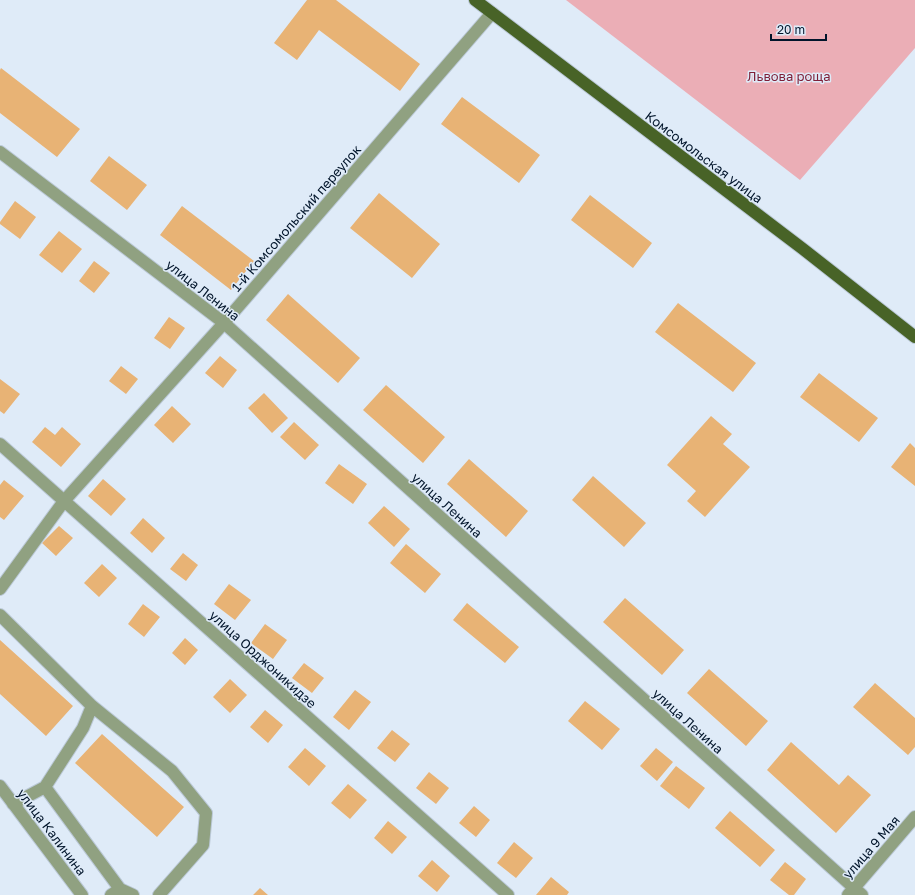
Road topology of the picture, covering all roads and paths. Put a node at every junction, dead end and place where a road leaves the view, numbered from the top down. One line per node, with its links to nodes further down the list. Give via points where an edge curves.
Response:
1 (475, 0): 2 (main road, Комсомольская улица)
2 (492, 13): 4 (street, 1-й Комсомольский переулок); 5 (main road, Комсомольская улица)
3 (0, 152): 4 (street, улица Ленина)
4 (224, 323): 7 (street, 1-й Комсомольский переулок); 16 (street, улица Ленина)
5 (915, 337)
6 (0, 444): 7 (street, улица Орджоникидзе)
7 (64, 501): 8 (street, 1-й Комсомольский переулок); 20 (street, улица Орджоникидзе)
8 (0, 589)
9 (0, 615): 10 (street)
10 (92, 706): 12 (street, via 83,728); 19 (street, via 172,771 206,813 203,844)
11 (0, 786): 13 (street, улица Калинина)
12 (44, 787): 13 (street); 15 (street)
13 (12, 804): 17 (street, улица Калинина)
14 (915, 817): 16 (street, улица 9 Мая)
15 (116, 892): 18 (street)
16 (855, 893)
17 (82, 895)
18 (133, 895)
19 (159, 895)
20 (508, 895)

